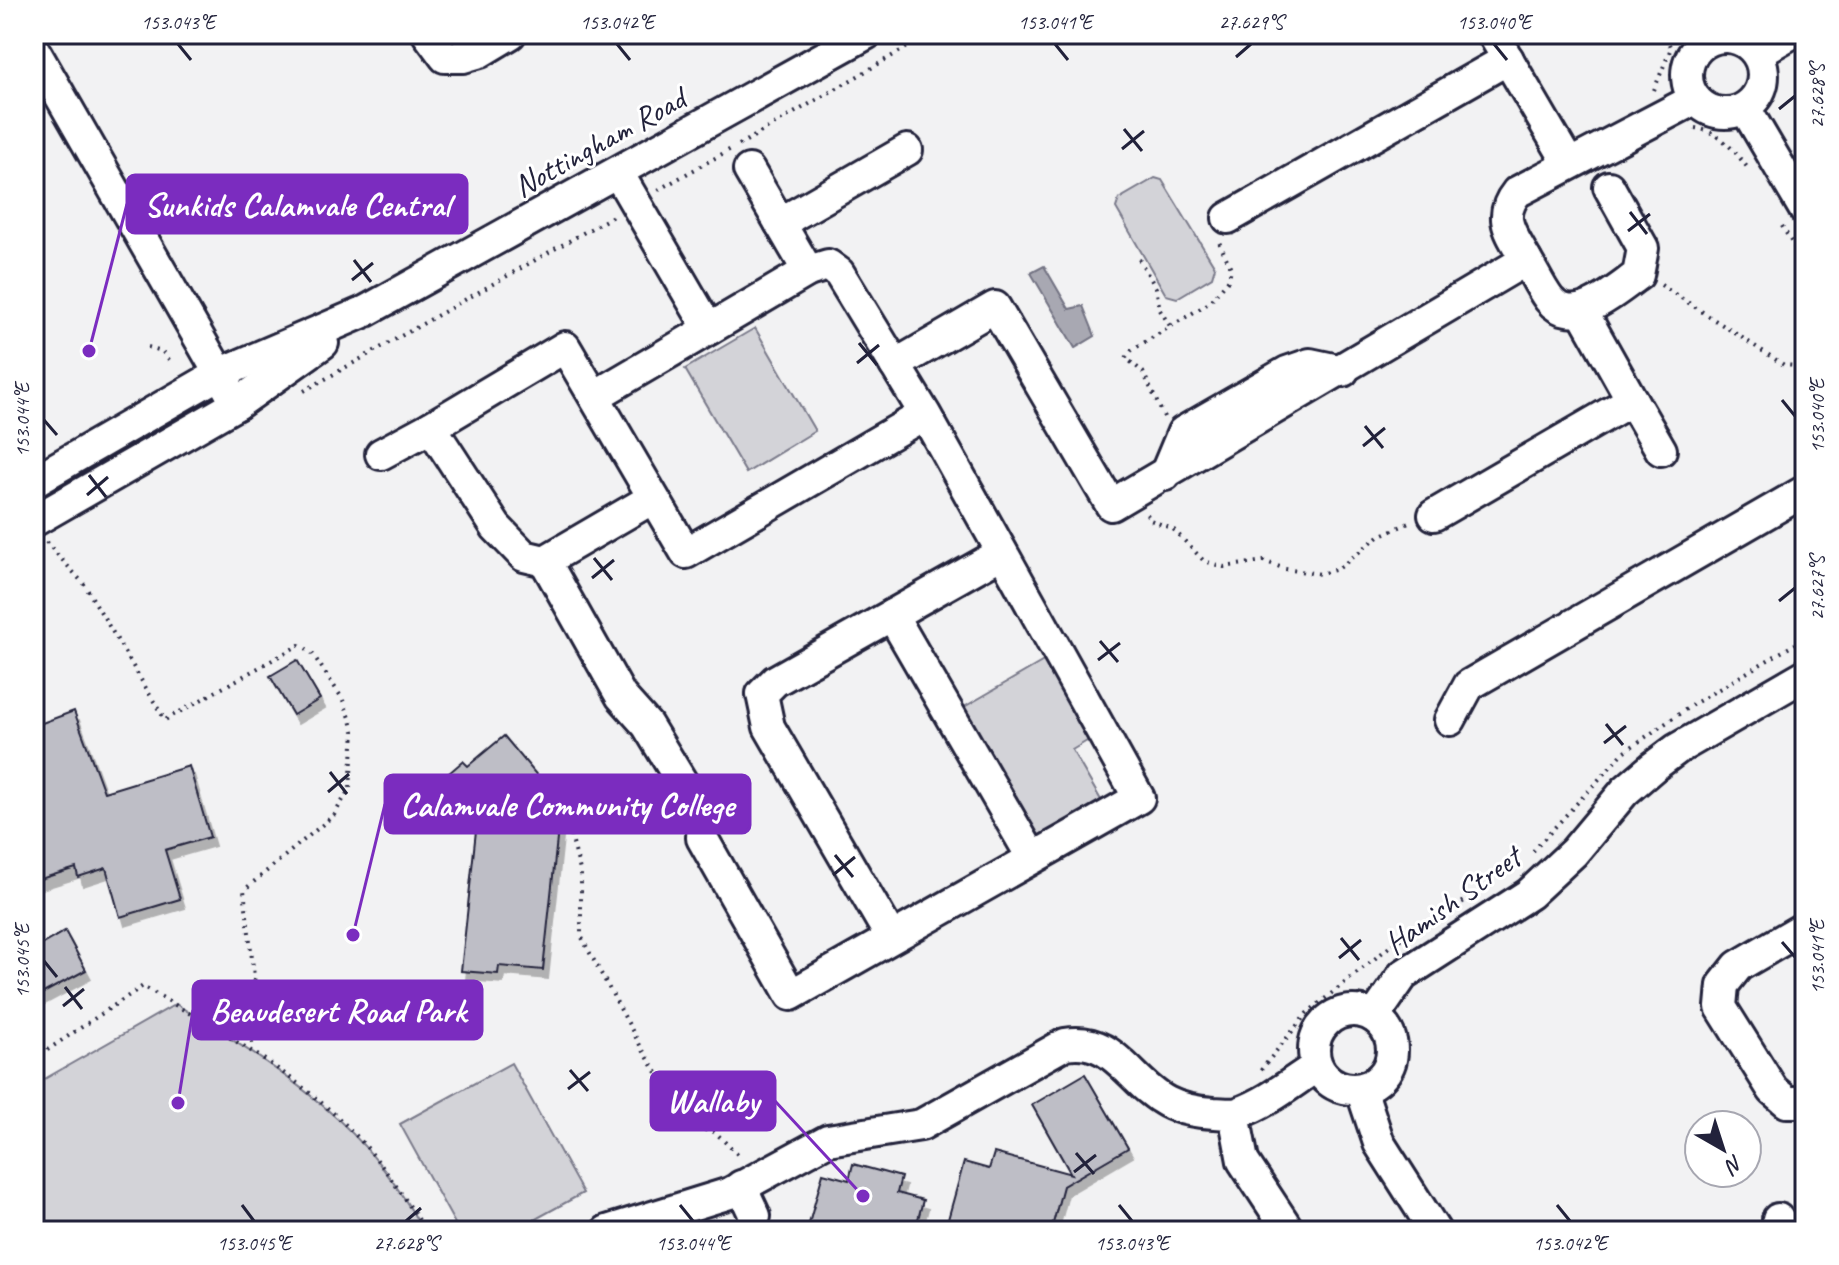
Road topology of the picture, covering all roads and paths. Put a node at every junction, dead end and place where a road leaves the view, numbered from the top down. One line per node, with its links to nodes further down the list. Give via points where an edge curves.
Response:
1 (428, 34): 2 (street, via 445,57 463,57)
2 (510, 34)
3 (866, 34): 18 (street, Nottingham Road)
4 (930, 34): 20 (path)
5 (1664, 34): 13 (path, via 1671,48 1654,89)
6 (1790, 34): 10 (street)
7 (1704, 38): 10 (street, via 1740,39); 11 (street, via 1687,74)
8 (1500, 46): 15 (street); 22 (street)
9 (34, 50): 38 (street)
10 (1757, 53): 12 (street, via 1763,83)
11 (1695, 99): 12 (street, via 1713,112); 13 (street)
12 (1745, 108): 21 (street)
13 (1667, 112): 15 (street); 16 (path, via 1680,131 1709,130)
14 (907, 150): 23 (street)
15 (1569, 164): 25 (street, via 1517,192 1507,205 1504,219)
16 (1748, 169)
17 (749, 170): 23 (street)
18 (618, 173): 20 (street); 29 (street, Nottingham Road)
19 (1609, 187): 28 (street, via 1643,248)
20 (636, 202): 32 (street); 39 (path)
21 (1791, 214): 26 (path)
22 (1228, 218): 31 (path, via 1214,233 1231,268 1229,279 1209,303)
23 (780, 223): 27 (street)
24 (1139, 259): 31 (path)
25 (1526, 260): 30 (street, via 1551,301); 37 (street)
26 (1805, 265)
27 (808, 271): 32 (street); 36 (street, via 828,265 839,273)
28 (1638, 275): 30 (street); 35 (path, via 1673,289 1699,312 1784,365)
29 (366, 311): 38 (street, Nottingham Road); 42 (street, Nottingham Road)
30 (1582, 311): 41 (street)
31 (1170, 326): 45 (path, via 1126,358 1143,372)
32 (709, 329): 40 (street)
33 (148, 347): 34 (path, via 162,351)
34 (170, 361)
35 (1805, 361)
36 (895, 365): 43 (street); 51 (street, via 995,307 1111,505)
37 (1343, 371): 45 (street, via 1310,364 1287,372 1183,432); 48 (street)
38 (219, 374): 42 (street); 49 (street, Nottingham Road)
39 (297, 395)
40 (595, 396): 44 (street, via 565,347); 52 (street)
41 (1632, 400): 46 (street); 53 (street)
42 (237, 404): 54 (street, Nottingham Road)
43 (925, 414): 52 (street, via 686,553); 56 (street)
44 (431, 427): 47 (street); 57 (street, via 496,527 524,556)
45 (1177, 442): 48 (street)
46 (1661, 450)
47 (381, 454)
48 (1165, 475): 51 (street)
49 (34, 481)
50 (1805, 491): 61 (street, via 1469,685)
51 (1133, 493): 53 (path, via 1150,520 1173,529 1204,561 1224,567 1264,561 1320,574 1338,569 1379,536)
52 (653, 498): 57 (street)
53 (1434, 515)
54 (45, 531): 55 (path); 69 (path, via 84,584 165,720 299,645 312,653 351,720 353,772 344,802 244,890 259,1019)
55 (34, 544)
56 (1002, 553): 58 (street); 63 (street, via 1139,798)
57 (545, 561): 67 (street, via 621,696 647,725 703,817 702,838 791,995)
58 (892, 615): 63 (street); 67 (street, via 775,681 762,694 769,727)
59 (1805, 638): 64 (path, via 1624,752)
60 (1805, 675): 68 (street, Hamish Street, via 1653,767 1529,894 1403,975)
61 (1450, 720)
62 (567, 820): 76 (path, via 581,874 584,942 691,1127 715,1132)
63 (1032, 857): 67 (street)
64 (1524, 859)
65 (1480, 892): 72 (path, via 1401,939 1307,1013)
66 (1805, 927): 74 (street, via 1738,966 1723,985 1721,1007 1773,1090 1787,1102)
67 (891, 937)
68 (1374, 1017): 71 (street, via 1350,1011 1328,1021 1315,1041); 73 (street, via 1384,1026 1393,1051 1383,1075)
69 (250, 1049): 70 (path, via 143,986); 78 (path, via 361,1141)
70 (34, 1059)
71 (1317, 1066): 73 (street, via 1340,1088); 75 (street, via 1267,1100)
72 (1253, 1077)
73 (1361, 1089): 81 (street, via 1379,1143)
74 (1805, 1102)
75 (1234, 1114): 76 (street, via 1193,1112 1167,1102 1116,1058 1084,1041 1065,1044 921,1125 828,1140); 80 (street, via 1243,1161)
76 (744, 1175): 77 (street); 79 (street, via 693,1207)
77 (755, 1216)
78 (426, 1231)
79 (607, 1231)
80 (1289, 1231)
81 (1435, 1231)

